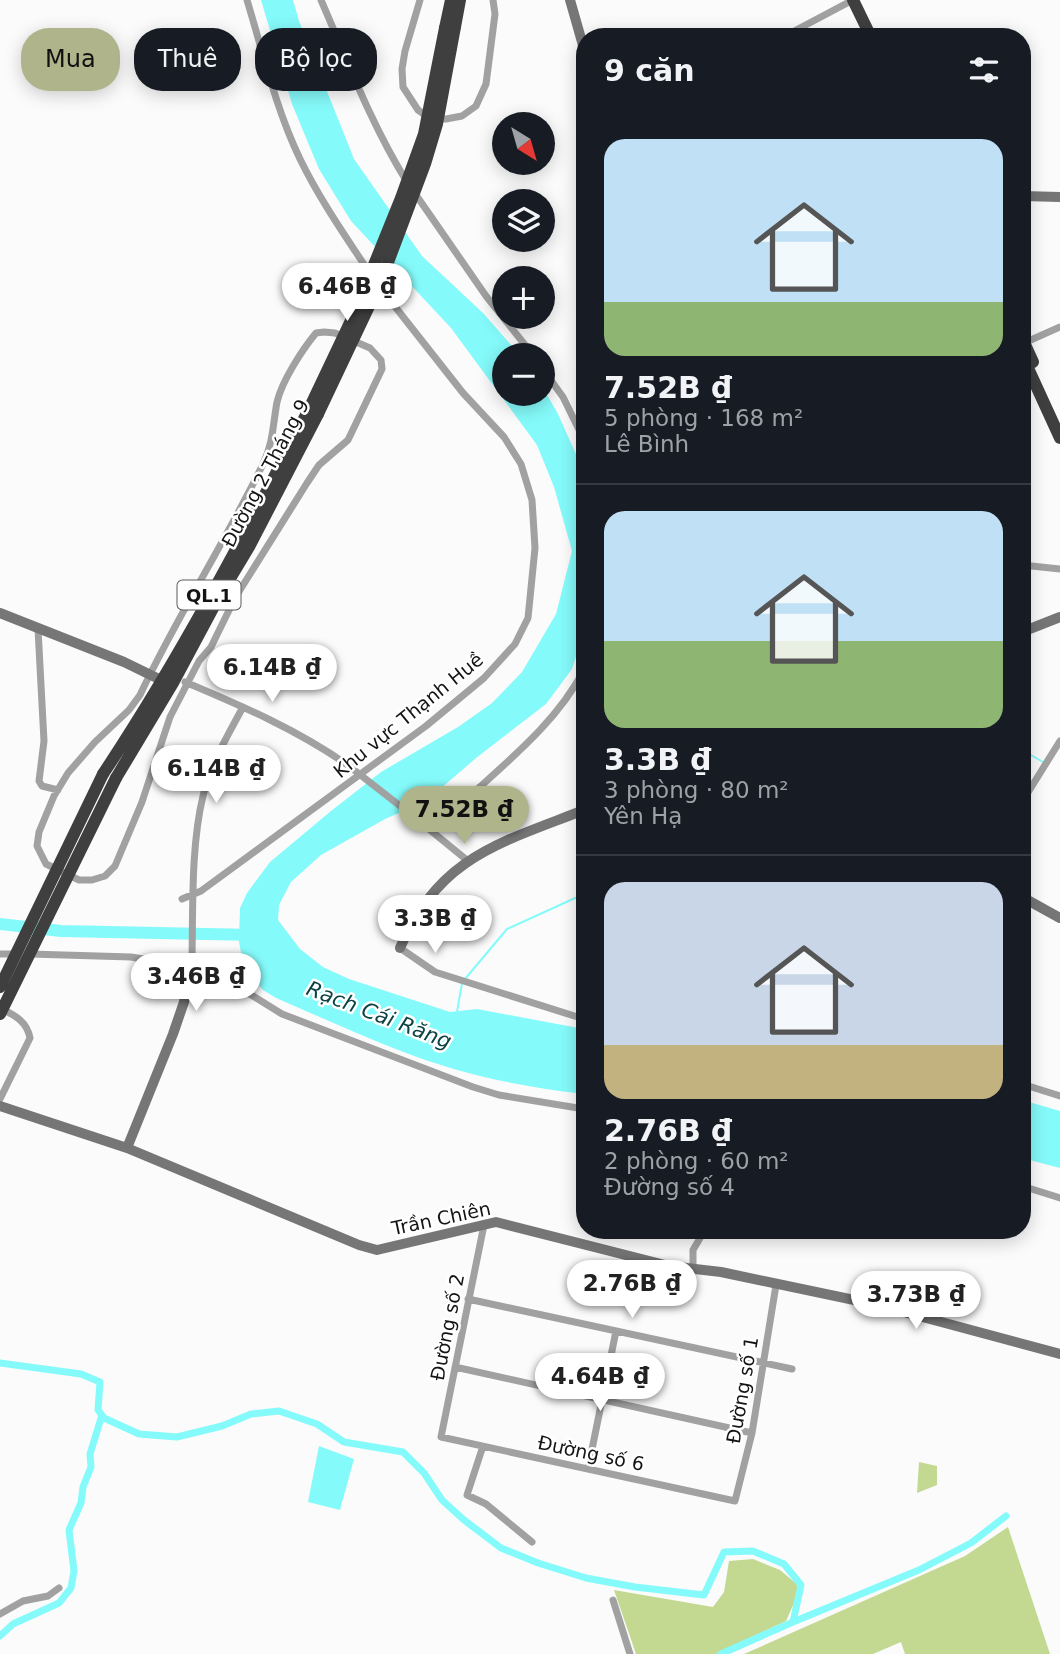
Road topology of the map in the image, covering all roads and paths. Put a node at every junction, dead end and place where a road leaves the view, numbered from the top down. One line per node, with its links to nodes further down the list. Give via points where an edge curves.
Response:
1 (247, 0): 46 (street, Khu vực Thạnh Huề, via 288,132 333,217 388,299 504,437 521,464 532,500 535,548 528,618 515,644 484,678)
2 (321, 0): 16 (street, via 391,156 430,219)
3 (420, 0): 6 (street, via 405,51 403,86 418,110 432,119 462,116 476,106 486,84)
4 (451, 0): 9 (highway, Đường 2 Tháng 9 / QL.1)
5 (460, 0): 9 (highway, Đường 2 Tháng 9 / QL.1)
6 (493, 0)
7 (570, 0): 10 (street)
8 (855, 0): 11 (street); 12 (highway)
9 (450, 28): 21 (highway, Đường 2 Tháng 9 / QL.1, bridge, via 424,134)
10 (578, 28)
11 (801, 28)
12 (869, 28)
13 (1031, 196): 14 (street)
14 (1060, 197)
15 (1060, 327): 17 (street)
16 (524, 343)
17 (1031, 347)
18 (1031, 363): 22 (highway)
19 (1031, 366): 24 (highway)
20 (555, 385): 23 (street)
21 (313, 413): 31 (highway, Đường 2 Tháng 9 / QL.1, via 269,512); 33 (highway, Đường 2 Tháng 9 / QL.1)
22 (1060, 420)
23 (576, 423)
24 (1060, 438)
25 (1031, 566): 26 (street)
26 (1060, 569)
27 (0, 613): 30 (street)
28 (1060, 617): 29 (street)
29 (1031, 628)
30 (38, 629): 33 (street); 42 (street, via 44,741 39,781)
31 (199, 636): 32 (street); 34 (highway, Đường 2 Tháng 9 / QL.1)
32 (199, 661): 33 (street, via 319,465 348,440 382,369 381,359 370,348 324,332 316,333 307,344 284,383 264,462); 35 (street)
33 (155, 677): 37 (street); 39 (highway, Đường 2 Tháng 9 / QL.1)
34 (176, 678): 35 (street); 54 (highway, Đường 2 Tháng 9 / QL.1, bridge, via 116,778)
35 (188, 683): 38 (street); 42 (street, via 163,733 123,850 105,876 79,880 46,864 40,855 39,832)
36 (576, 686): 44 (street, via 546,725)
37 (140, 695): 39 (street); 42 (street, via 68,773)
38 (243, 707): 45 (street, bridge, via 301,735 349,766); 46 (street, via 203,795)
39 (144, 710): 53 (highway, Đường 2 Tháng 9 / QL.1, bridge, via 103,774)
40 (1060, 741): 41 (street)
41 (1031, 788)
42 (58, 790)
43 (576, 813): 45 (street, via 508,838)
44 (444, 820)
45 (468, 861): 50 (street, via 428,899)
46 (196, 896): 47 (street, Khu vực Thạnh Huề); 52 (street)
47 (182, 899)
48 (1031, 902): 49 (street)
49 (1060, 918)
50 (400, 948): 55 (street, via 435,972)
51 (0, 954): 52 (street)
52 (192, 963): 60 (street, via 282,1013 473,1087); 61 (street, via 173,1034)
53 (0, 987)
54 (0, 1011): 58 (street, via 17,1016 30,1038)
55 (576, 1016)
56 (1031, 1087): 57 (street)
57 (1060, 1096)
58 (0, 1099)
59 (0, 1106): 61 (street, Trần Chiên)
60 (576, 1108)
61 (127, 1149): 64 (street, Trần Chiên, via 377,1250)
62 (1031, 1189): 63 (street)
63 (1060, 1198)
64 (484, 1225): 66 (street, Trần Chiên, via 496,1222); 68 (street, Đường số 2)
65 (699, 1239): 66 (street)
66 (692, 1269): 67 (street, Trần Chiên)
67 (776, 1285): 70 (street, Trần Chiên, via 878,1305); 71 (street, Đường số 1)
68 (468, 1299): 69 (street); 72 (street, Đường số 2)
69 (616, 1331): 71 (street); 74 (street)
70 (1060, 1354)
71 (763, 1364): 73 (street); 75 (street, Đường số 1)
72 (455, 1367): 74 (street); 76 (street, Đường số 2)
73 (792, 1369)
74 (603, 1399): 75 (street); 78 (street)
75 (751, 1433): 79 (street, Đường số 1)
76 (441, 1437): 77 (street, Đường số 6)
77 (483, 1446): 78 (street, Đường số 6); 80 (street, via 467,1495 486,1504)
78 (588, 1469): 79 (street, Đường số 6)
79 (735, 1501)
80 (532, 1542)
81 (59, 1588): 83 (street)
82 (613, 1600): 84 (street)
83 (0, 1614)
84 (630, 1654)

